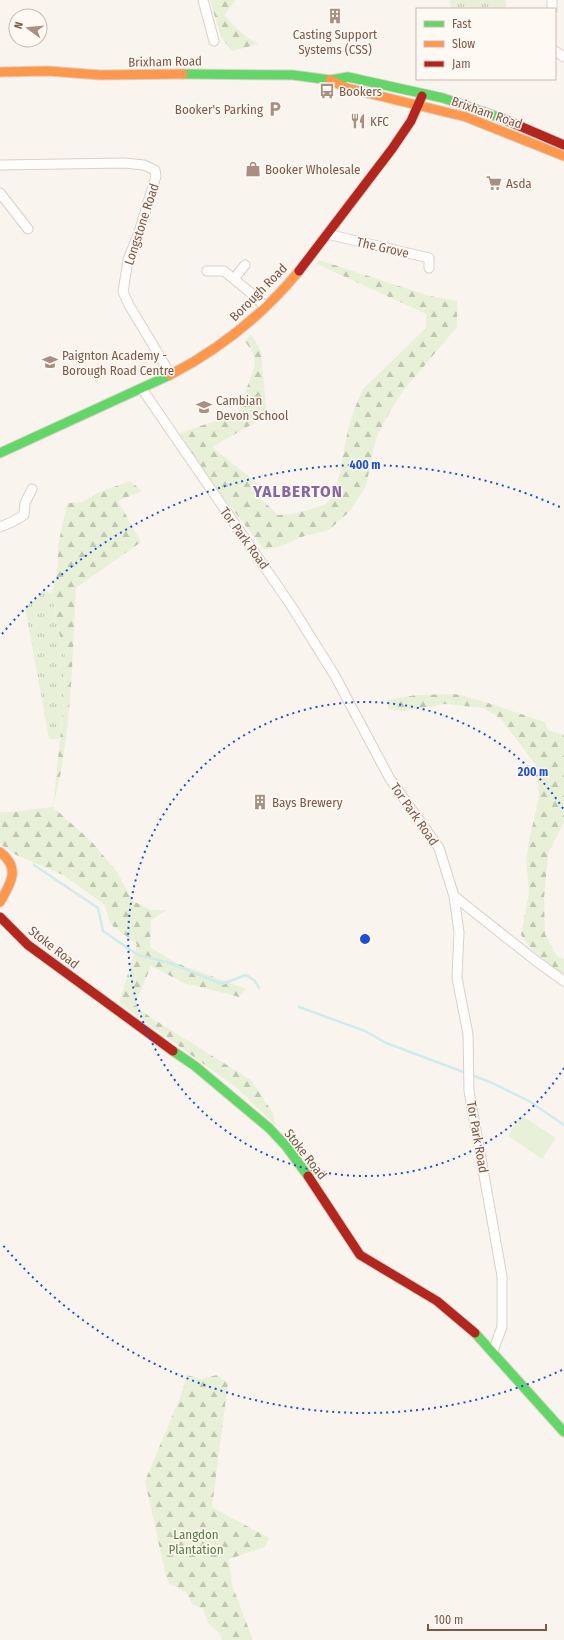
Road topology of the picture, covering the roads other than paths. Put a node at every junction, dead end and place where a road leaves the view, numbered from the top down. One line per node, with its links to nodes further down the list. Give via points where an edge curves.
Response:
1 (203, 0): 2 (street)
2 (214, 41)
3 (0, 72): 4 (main road, Brixham Road, via 48,71 100,75 259,74)
4 (330, 80): 5 (main road, Brixham Road, via 348,77); 6 (main road, Brixham Road, via 347,88)
5 (423, 93): 6 (main road, Borough Road); 7 (main road, Brixham Road, via 505,119)
6 (420, 106): 7 (main road, Brixham Road, via 466,117); 11 (main road, Borough Road)
7 (563, 148)
8 (0, 165): 17 (street, Longstone Road, via 124,163 144,165 155,170 154,186 140,232 128,260 123,292 128,305)
9 (0, 193): 10 (street)
10 (28, 229)
11 (327, 234): 13 (street, The Grove, via 429,258); 16 (main road, Borough Road)
12 (246, 265): 15 (street)
13 (429, 268)
14 (207, 271): 15 (street, via 224,271)
15 (234, 279): 16 (street)
16 (265, 307): 17 (main road, Borough Road, via 247,326)
17 (171, 375): 18 (main road, Borough Road)
18 (142, 389): 19 (main road, Borough Road); 23 (street, Tor Park Road, via 266,567 335,676 390,778 439,848)
19 (0, 453)
20 (32, 490): 21 (street, via 25,503 24,515)
21 (0, 527)
22 (0, 852): 24 (main road, via 10,858 13,866 9,887)
23 (454, 896): 26 (street); 27 (street, Tor Park Road, via 459,932 457,978 468,1034 469,1082 502,1276 502,1327)
24 (0, 902)
25 (0, 917): 27 (main road, Stoke Road, via 28,945 195,1066 269,1128 286,1146 316,1187 360,1254 437,1302 464,1322)
26 (564, 981)
27 (493, 1351): 28 (main road, Stoke Road)
28 (564, 1432)

